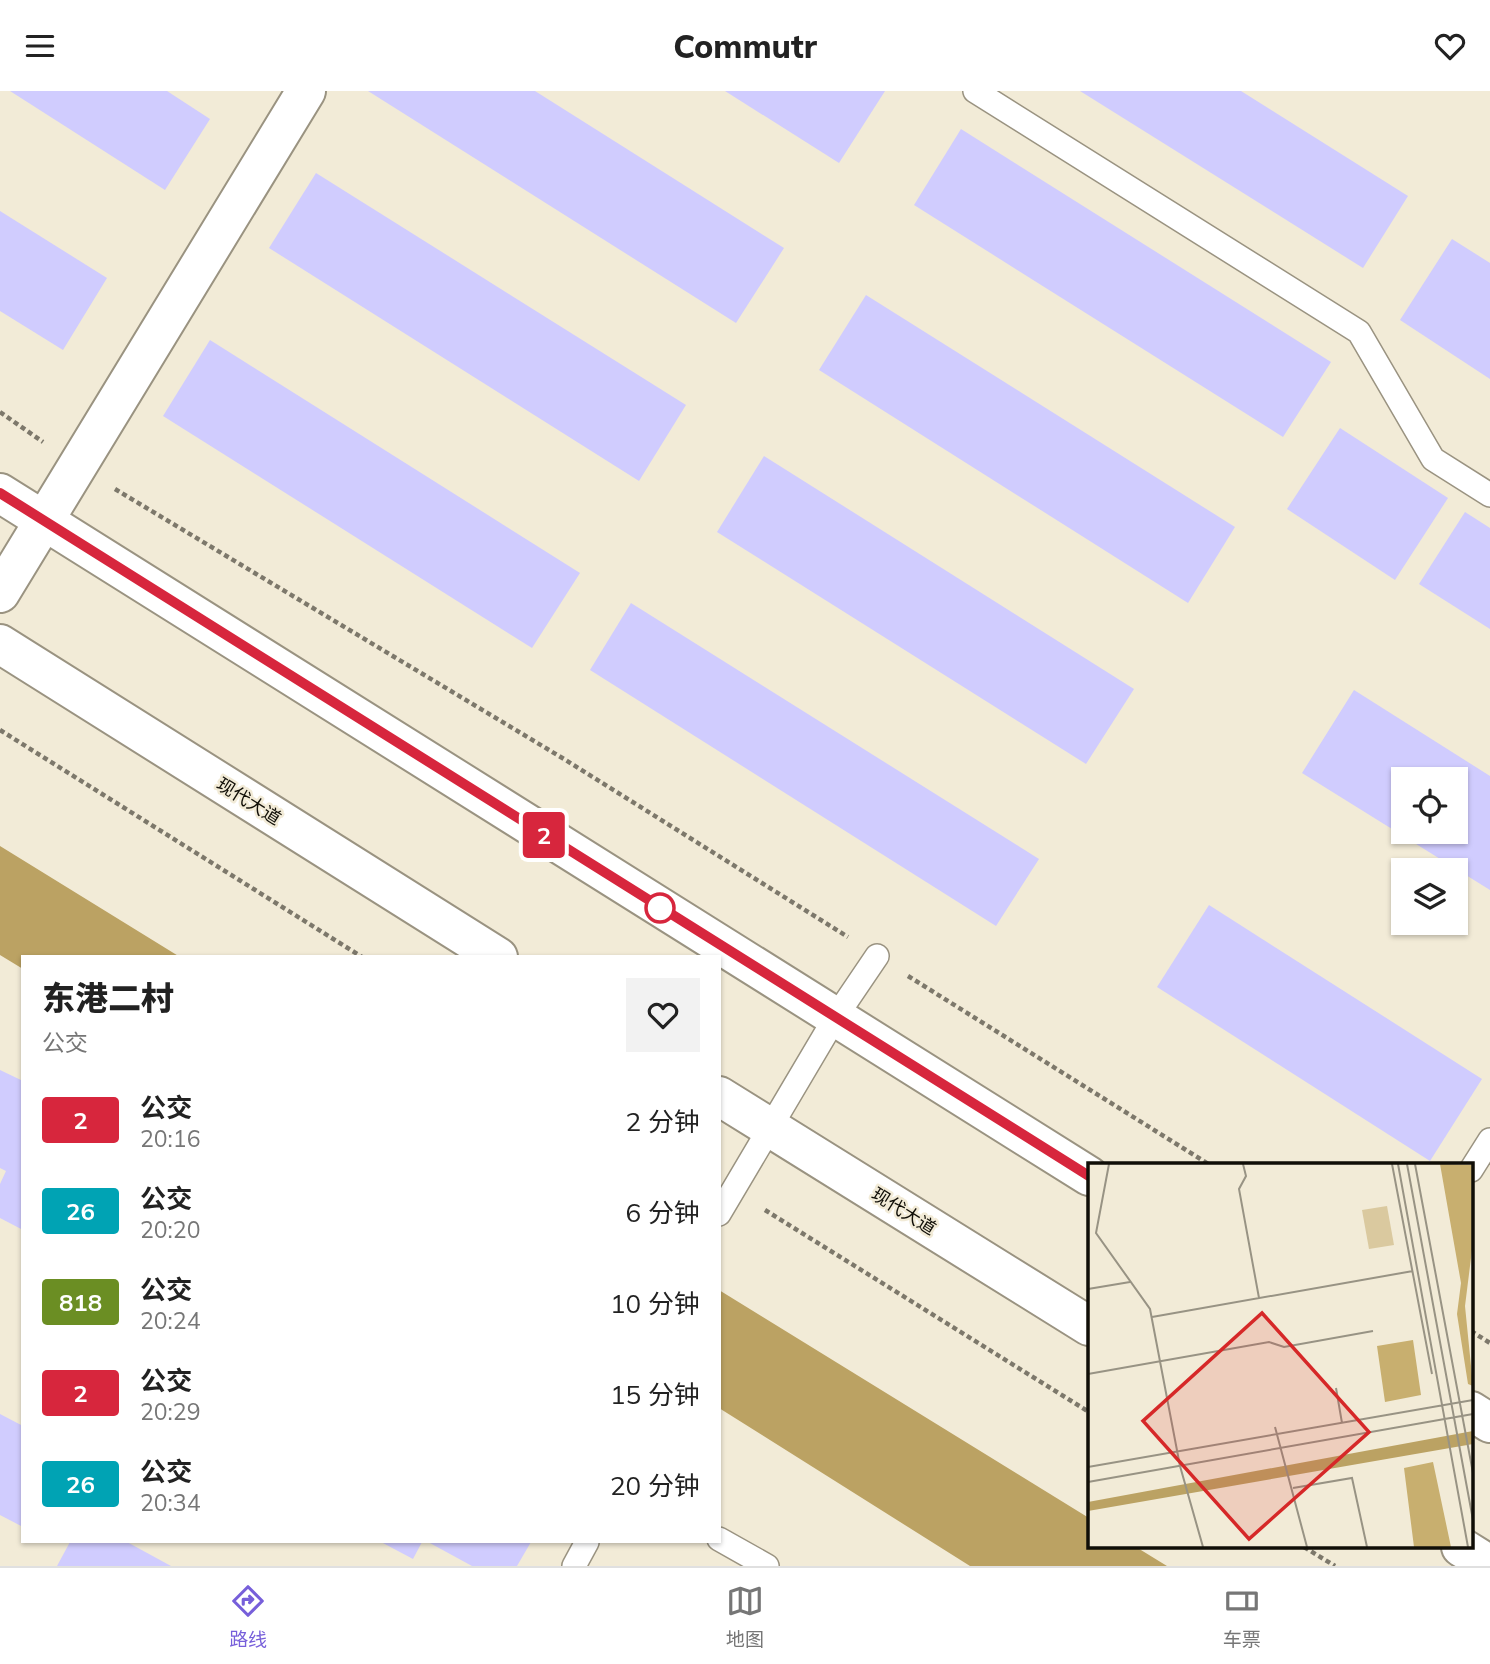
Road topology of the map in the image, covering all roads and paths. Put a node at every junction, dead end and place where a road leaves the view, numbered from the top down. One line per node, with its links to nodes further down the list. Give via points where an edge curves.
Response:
1 (306, 91): 4 (main road)
2 (975, 91): 6 (lane, via 1359,332 1433,459)
3 (0, 412): 4 (path)
4 (76, 466): 7 (main road); 13 (path, via 564,759)
5 (0, 492): 7 (main road)
6 (1490, 495)
7 (43, 520): 8 (main road); 14 (main road)
8 (0, 593)
9 (0, 644): 12 (main road, 现代大道)
10 (0, 730): 11 (path)
11 (359, 955)
12 (495, 955)
13 (877, 956): 14 (lane); 18 (path)
14 (835, 1018): 16 (lane); 20 (main road)
15 (721, 1097): 16 (main road, 现代大道)
16 (769, 1128): 21 (lane); 23 (main road, 现代大道)
17 (1490, 1140): 19 (lane)
18 (1207, 1163)
19 (1472, 1168)
20 (1088, 1175)
21 (733, 1190): 22 (lane); 26 (path)
22 (721, 1211)
23 (1088, 1325)
24 (1472, 1332): 25 (path)
25 (1490, 1343)
26 (1088, 1411)
27 (1472, 1412): 28 (main road)
28 (1490, 1423)
29 (721, 1540): 34 (lane)
30 (586, 1543): 33 (lane)
31 (1307, 1549): 35 (path)
32 (1464, 1549): 36 (main road)
33 (574, 1566)
34 (768, 1566)
35 (1335, 1566)
36 (1490, 1566)

